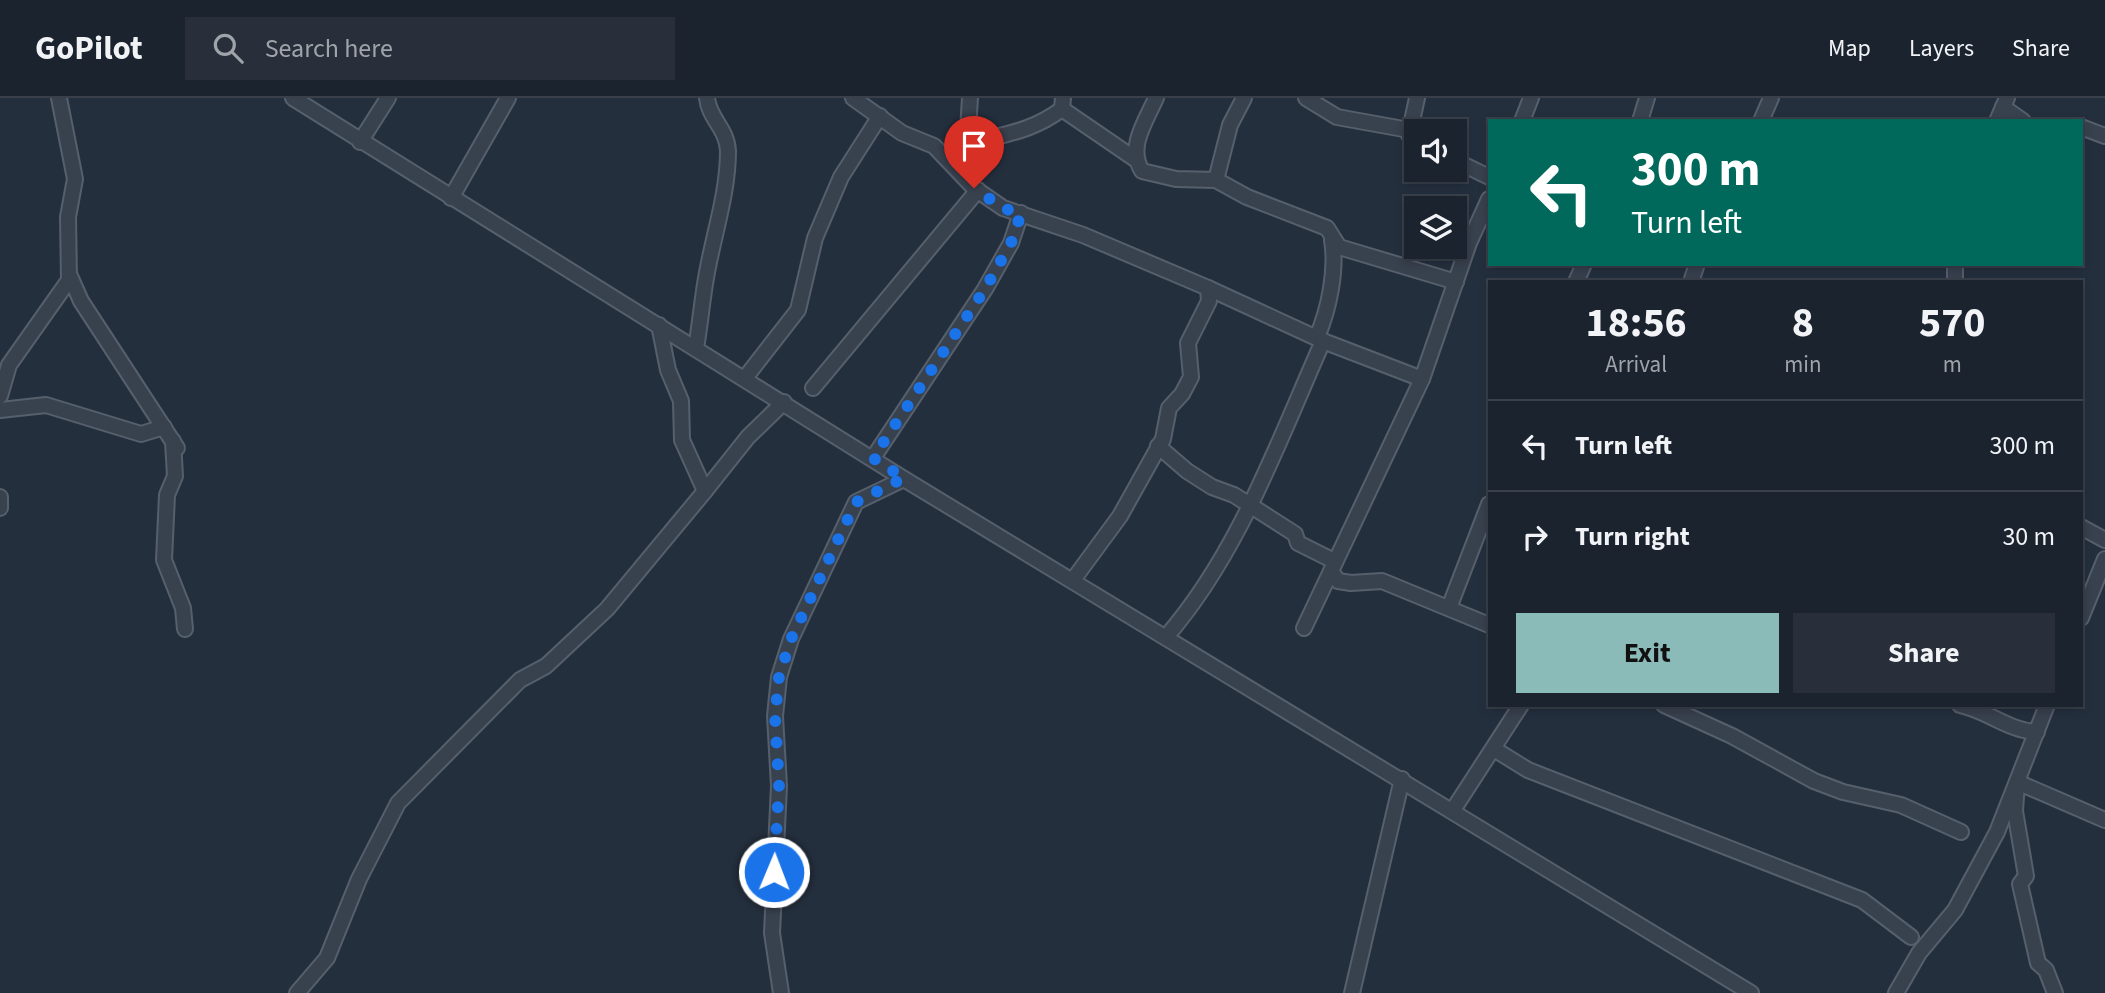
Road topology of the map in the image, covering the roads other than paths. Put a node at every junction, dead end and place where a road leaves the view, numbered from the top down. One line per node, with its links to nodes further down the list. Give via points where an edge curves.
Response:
1 (59, 98): 39 (street, via 75,179 68,216)
2 (293, 98): 27 (street)
3 (388, 98): 27 (street)
4 (508, 98): 35 (street)
5 (707, 98): 44 (street, via 709,113 725,133 728,151)
6 (853, 98): 17 (street)
7 (970, 98): 28 (street)
8 (1156, 98): 29 (street, via 1135,146)
9 (1244, 98): 33 (street, via 1230,124)
10 (1306, 98): 25 (street, via 1337,117)
11 (1417, 98): 18 (street)
12 (1531, 98): 19 (street)
13 (1647, 98): 20 (street)
14 (1771, 98): 21 (street)
15 (2005, 102): 22 (street); 23 (street)
16 (1062, 103): 28 (street, via 1044,123); 29 (street)
17 (880, 116): 31 (street, via 902,133 934,146); 46 (street, via 841,177 821,226 798,310)
18 (1415, 119)
19 (1523, 119)
20 (1641, 119)
21 (1762, 119)
22 (1998, 119)
23 (2021, 119)
24 (2083, 128): 26 (street)
25 (1404, 133)
26 (2105, 136)
27 (360, 142): 35 (street)
28 (968, 144): 31 (street)
29 (1135, 159): 33 (street, via 1142,171)
30 (1467, 166): 32 (street)
31 (965, 177): 34 (street)
32 (1488, 177)
33 (1216, 180): 38 (street, via 1327,228)
34 (978, 190): 37 (street, via 1003,208); 48 (street)
35 (450, 198): 42 (street)
36 (1488, 202): 40 (street)
37 (1021, 214): 41 (street); 54 (street, via 1011,243 985,289)
38 (1332, 239): 40 (street, via 1339,247); 43 (street, via 1335,257)
39 (69, 274): 45 (street, via 69,280); 52 (street, via 81,301)
40 (1456, 282): 47 (street)
41 (1208, 288): 43 (street); 53 (street, via 1209,301 1188,343 1191,377 1170,408)
42 (659, 325): 44 (street); 56 (street, via 668,370 681,401 682,440)
43 (1320, 339): 47 (street); 58 (street)
44 (696, 348): 46 (street)
45 (7, 358): 49 (street)
46 (745, 378): 50 (street)
47 (1422, 379): 64 (street)
48 (813, 388)
49 (0, 396)
50 (784, 402): 54 (street); 56 (street, via 748,437)
51 (0, 410): 52 (street, via 46,405 141,434)
52 (164, 427): 71 (street, via 175,445 164,560 183,608)
53 (1158, 446): 58 (street, via 1187,471); 65 (street, via 1120,516)
54 (873, 458): 55 (street)
55 (904, 478): 65 (street); 86 (street, via 856,502 791,639 779,677 772,933)
56 (705, 491): 85 (street, via 607,609 546,666 520,680 398,803 359,879 327,958)
57 (0, 497): 60 (street)
58 (1248, 506): 64 (street, via 1294,534 1298,543); 72 (street, via 1210,577)
59 (1488, 507): 67 (street)
60 (0, 508)
61 (2083, 528): 62 (street)
62 (2105, 540)
63 (2105, 559): 66 (street)
64 (1333, 566): 67 (street, via 1338,581 1382,581); 70 (street)
65 (1073, 580): 72 (street)
66 (2101, 585): 68 (street)
67 (1449, 608): 69 (street)
68 (2083, 615)
69 (1488, 625)
70 (1304, 628)
71 (185, 629)
72 (1166, 637): 79 (street)
73 (1520, 707): 78 (street)
74 (1668, 707): 83 (street, via 1814,781 1901,805)
75 (1968, 707): 77 (street, via 2017,731)
76 (2047, 707): 77 (street)
77 (2037, 732): 80 (street)
78 (1494, 749): 81 (street); 84 (street, via 1528,771 1862,900)
79 (1402, 779): 81 (street); 87 (street)
80 (2017, 782): 82 (street); 89 (street, via 1997,832 1955,910 1919,953); 90 (street, via 2015,811 2026,876 2020,884 2022,897 2038,963 2046,970)
81 (1453, 810): 88 (street)
82 (2105, 820)
83 (1961, 832)
84 (1911, 937)
85 (297, 993)
86 (781, 993)
87 (1352, 993)
88 (1751, 993)
89 (1896, 993)
90 (2055, 993)

